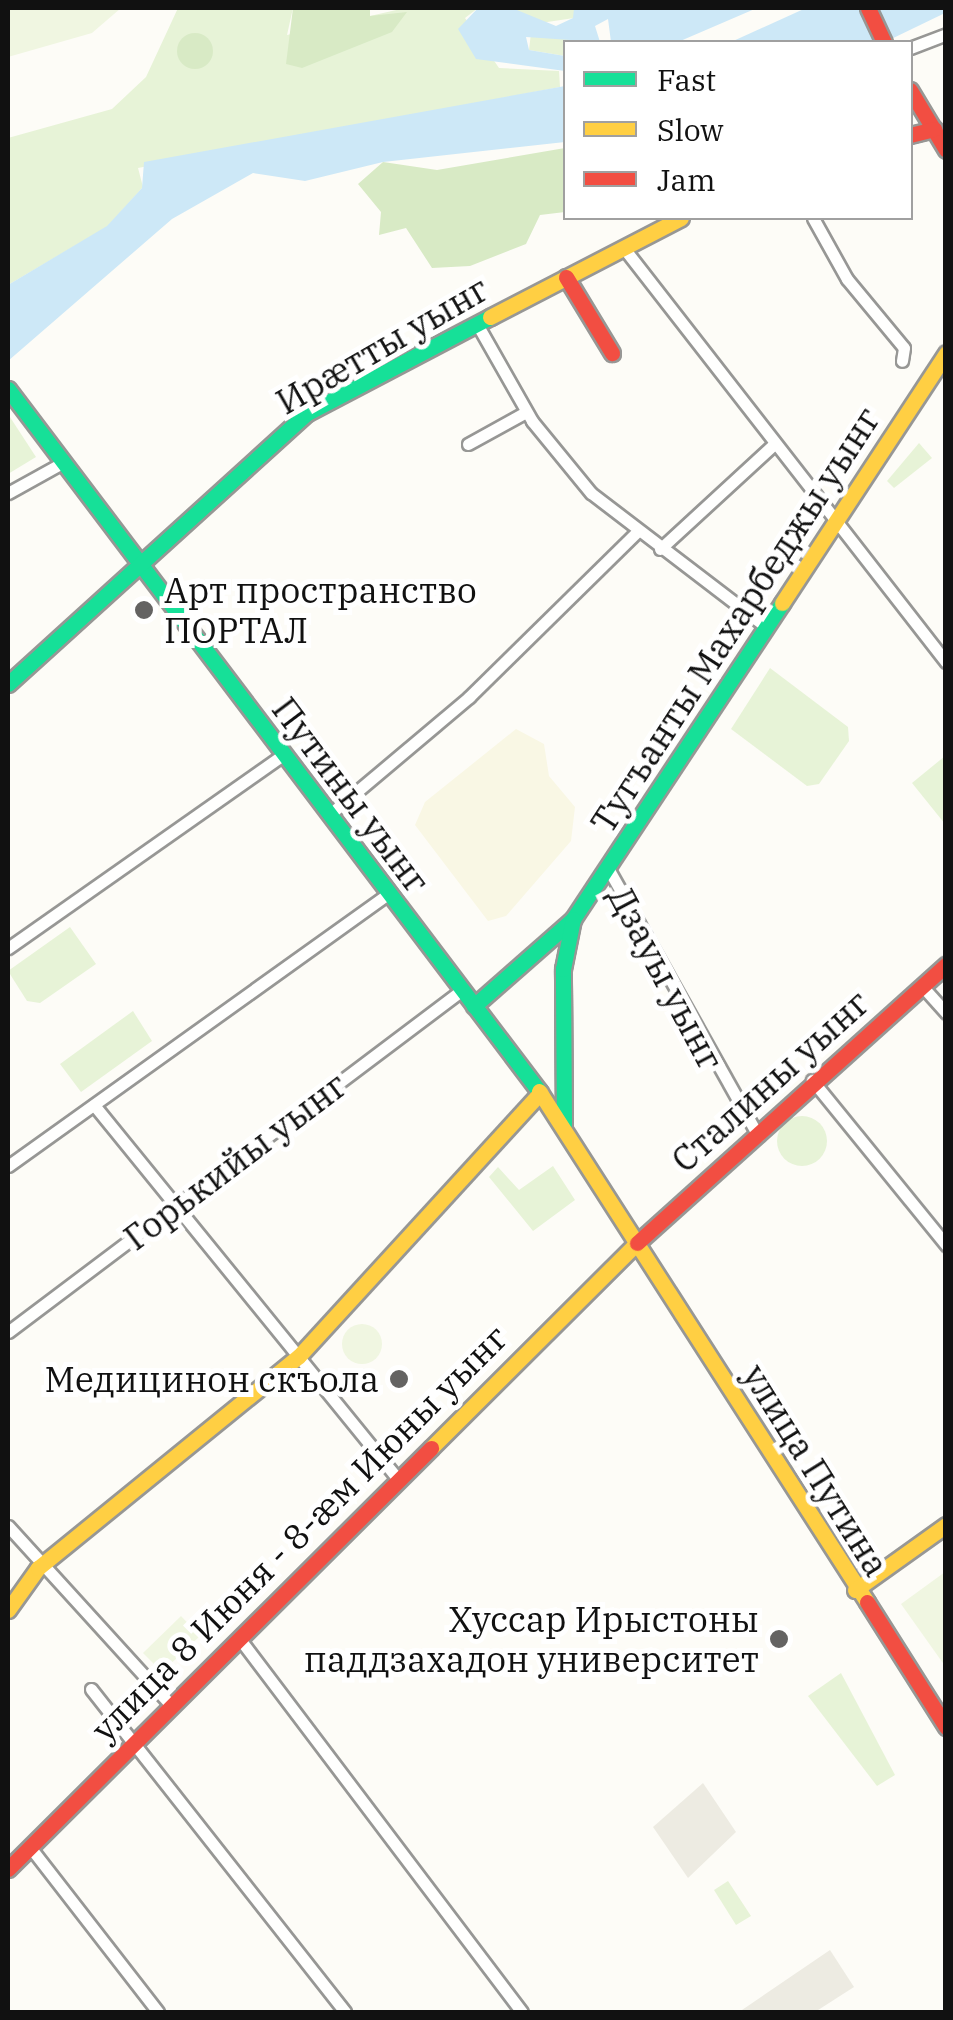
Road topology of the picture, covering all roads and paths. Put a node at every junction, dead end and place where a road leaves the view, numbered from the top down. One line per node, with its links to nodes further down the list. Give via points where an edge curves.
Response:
1 (868, 8): 3 (main road)
2 (946, 34): 4 (street)
3 (883, 40)
4 (913, 47)
5 (913, 94): 6 (main road)
6 (940, 126): 7 (main road); 8 (main road)
7 (913, 135)
8 (946, 150)
9 (677, 220): 11 (main road, Ирæтты уынг)
10 (815, 220): 16 (street, via 847,279 904,348)
11 (623, 247): 12 (main road, Ирæтты уынг); 20 (street)
12 (566, 277): 13 (main road, Ирæтты уынг); 14 (main road)
13 (476, 324): 18 (street); 26 (main road, Ирæтты уынг, via 307,413)
14 (612, 353)
15 (946, 353): 23 (main road, Тугъанты Махарбеджы уынг)
16 (902, 361)
17 (12, 395): 21 (main road, Путины уынг)
18 (526, 412): 19 (street); 24 (street, via 562,462)
19 (468, 444)
20 (772, 446): 23 (street); 25 (street)
21 (64, 462): 22 (street); 26 (main road, Путины уынг)
22 (8, 493)
23 (833, 521): 27 (main road, Тугъанты Махарбеджы уынг); 28 (street)
24 (637, 532): 25 (street); 31 (street, via 468,697)
25 (660, 549): 27 (street)
26 (137, 561): 29 (main road, Ирæтты уынг); 30 (main road, Путины уынг)
27 (766, 627): 32 (main road, Тугъанты Махарбеджы уынг)
28 (946, 662)
29 (8, 684)
30 (283, 755): 31 (main road, Путины уынг); 35 (street)
31 (329, 816): 33 (main road, Путины уынг)
32 (609, 870): 34 (main road, Тугъанты Махарбеджы уынг); 45 (street, Дзауы уынг, via 709,1063)
33 (388, 894): 38 (main road, Путины уынг); 43 (street)
34 (573, 919): 39 (main road, Тугъанты Махарбеджы уынг); 44 (main road, Тугъанты Махарбеджы уынг, via 563,968)
35 (8, 948)
36 (946, 965): 37 (main road, Сталины уынг)
37 (922, 986): 40 (street); 41 (main road, Сталины уынг)
38 (462, 990): 39 (main road, Путины уынг); 47 (street, Горькийы уынг)
39 (474, 1006): 42 (main road, Путины уынг)
40 (946, 1013)
41 (812, 1080): 45 (main road, Сталины уынг); 49 (street)
42 (540, 1093): 44 (main road, Путины уынг); 51 (main road)
43 (94, 1104): 46 (street); 47 (street)
44 (564, 1124): 48 (main road, Путины уынг)
45 (758, 1136): 48 (main road, Сталины уынг)
46 (8, 1166)
47 (177, 1206): 50 (street, Горькийы уынг); 51 (street)
48 (637, 1243): 52 (main road, улица 8 Июня - 8-ӕм Июны уынг); 56 (main road, улица Путина)
49 (946, 1245)
50 (8, 1332)
51 (299, 1356): 52 (street); 55 (main road)
52 (396, 1477): 58 (main road, улица 8 Июня - 8-ӕм Июны уынг)
53 (946, 1525): 56 (main road)
54 (8, 1526): 55 (street)
55 (38, 1568): 57 (main road); 60 (street)
56 (856, 1590): 61 (main road, улица Путина)
57 (8, 1610)
58 (240, 1638): 60 (main road, улица 8 Июня - 8-ӕм Июны уынг); 67 (street)
59 (92, 1689): 62 (street)
60 (170, 1704): 62 (main road, улица 8 Июня - 8-ӕм Июны уынг)
61 (946, 1728)
62 (137, 1736): 63 (main road, улица 8 Июня - 8-ӕм Июны уынг); 66 (street)
63 (30, 1848): 64 (main road, улица 8 Июня - 8-ӕм Июны уынг); 65 (street)
64 (8, 1870)
65 (158, 2012)
66 (345, 2012)
67 (522, 2012)

